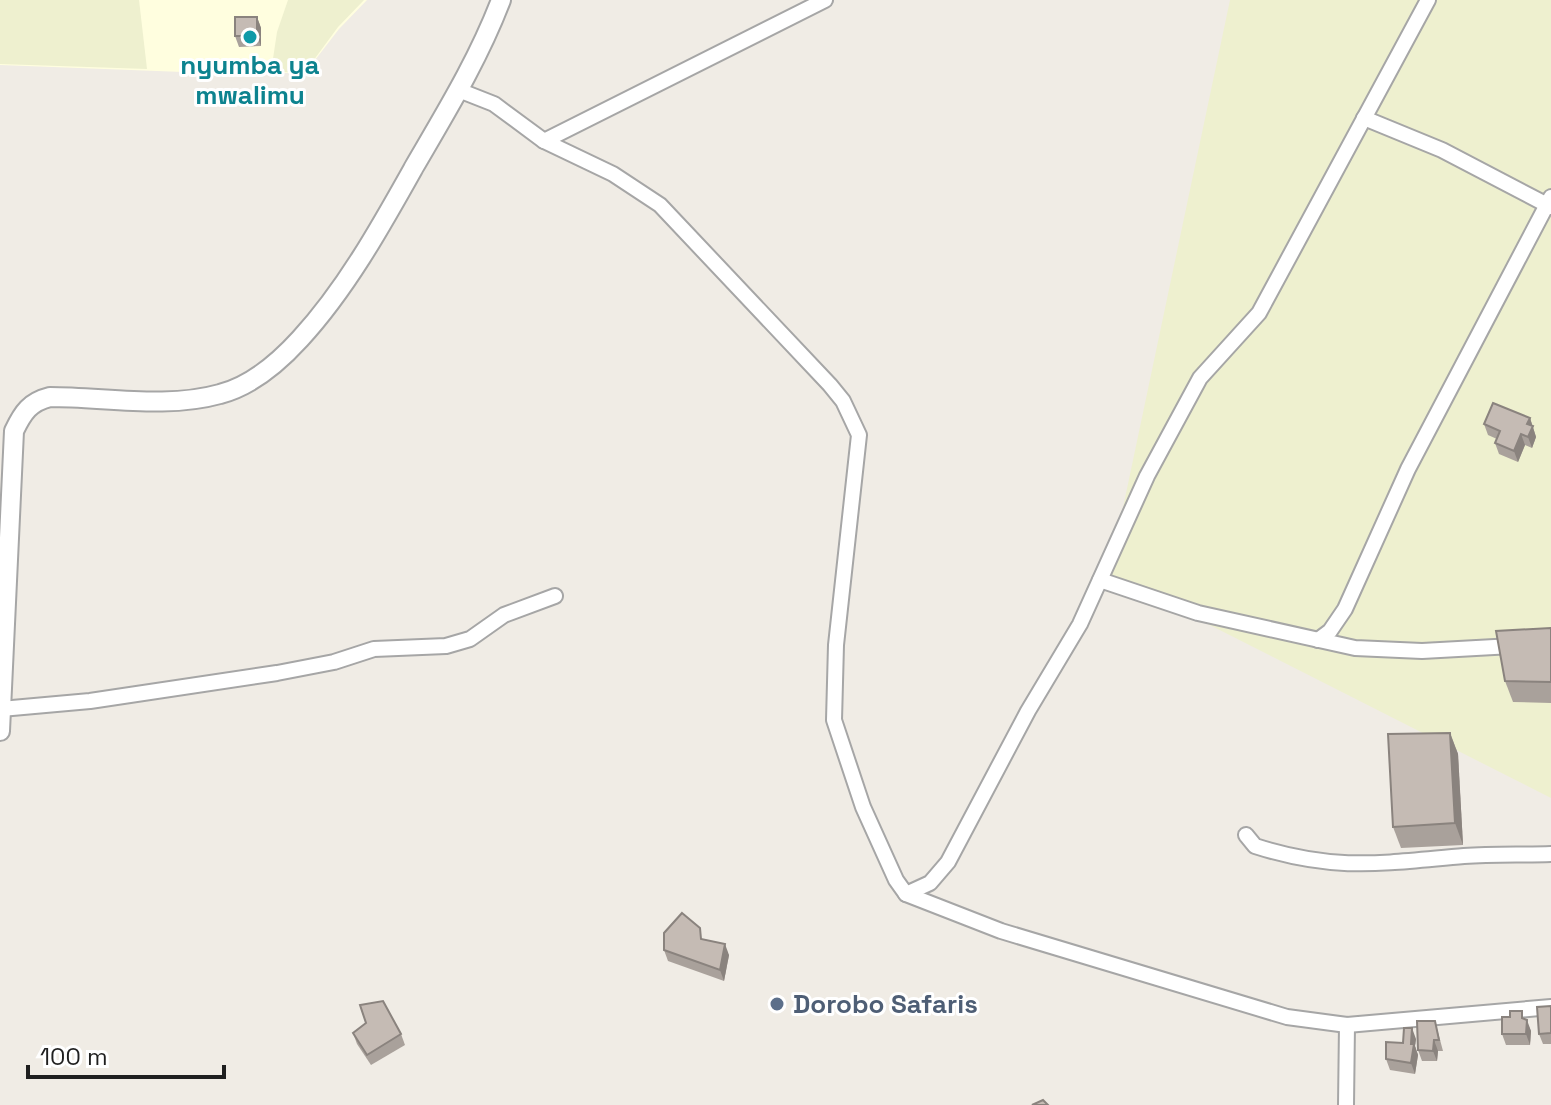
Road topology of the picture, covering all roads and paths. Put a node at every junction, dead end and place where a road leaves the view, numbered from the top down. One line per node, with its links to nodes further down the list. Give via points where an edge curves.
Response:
1 (501, 0): 4 (street)
2 (825, 0): 6 (street)
3 (1428, 0): 5 (street)
4 (461, 91): 6 (street, via 494,104); 12 (street, via 330,301 267,369 219,394 163,400 50,397 34,401 21,415 14,431)
5 (1364, 118): 7 (street); 8 (street, via 1259,313 1200,378 1147,476)
6 (544, 141): 16 (street, via 613,174 677,220 736,290 830,385 853,419 859,448 838,614 834,720 863,807)
7 (1550, 203): 10 (street, via 1408,469 1345,609)
8 (1100, 580): 10 (street, via 1198,613); 16 (street, via 948,862 930,883)
9 (555, 596): 12 (street, via 446,646 374,649 277,673)
10 (1318, 640): 11 (street, via 1392,652)
11 (1551, 644)
12 (1, 709): 13 (street)
13 (0, 731)
14 (1246, 835): 15 (street, via 1255,846 1294,858 1353,866)
15 (1551, 854)
16 (906, 894): 18 (street, via 1107,964 1287,1017)
17 (1551, 1007): 18 (street)
18 (1347, 1025): 19 (street)
19 (1346, 1105)

